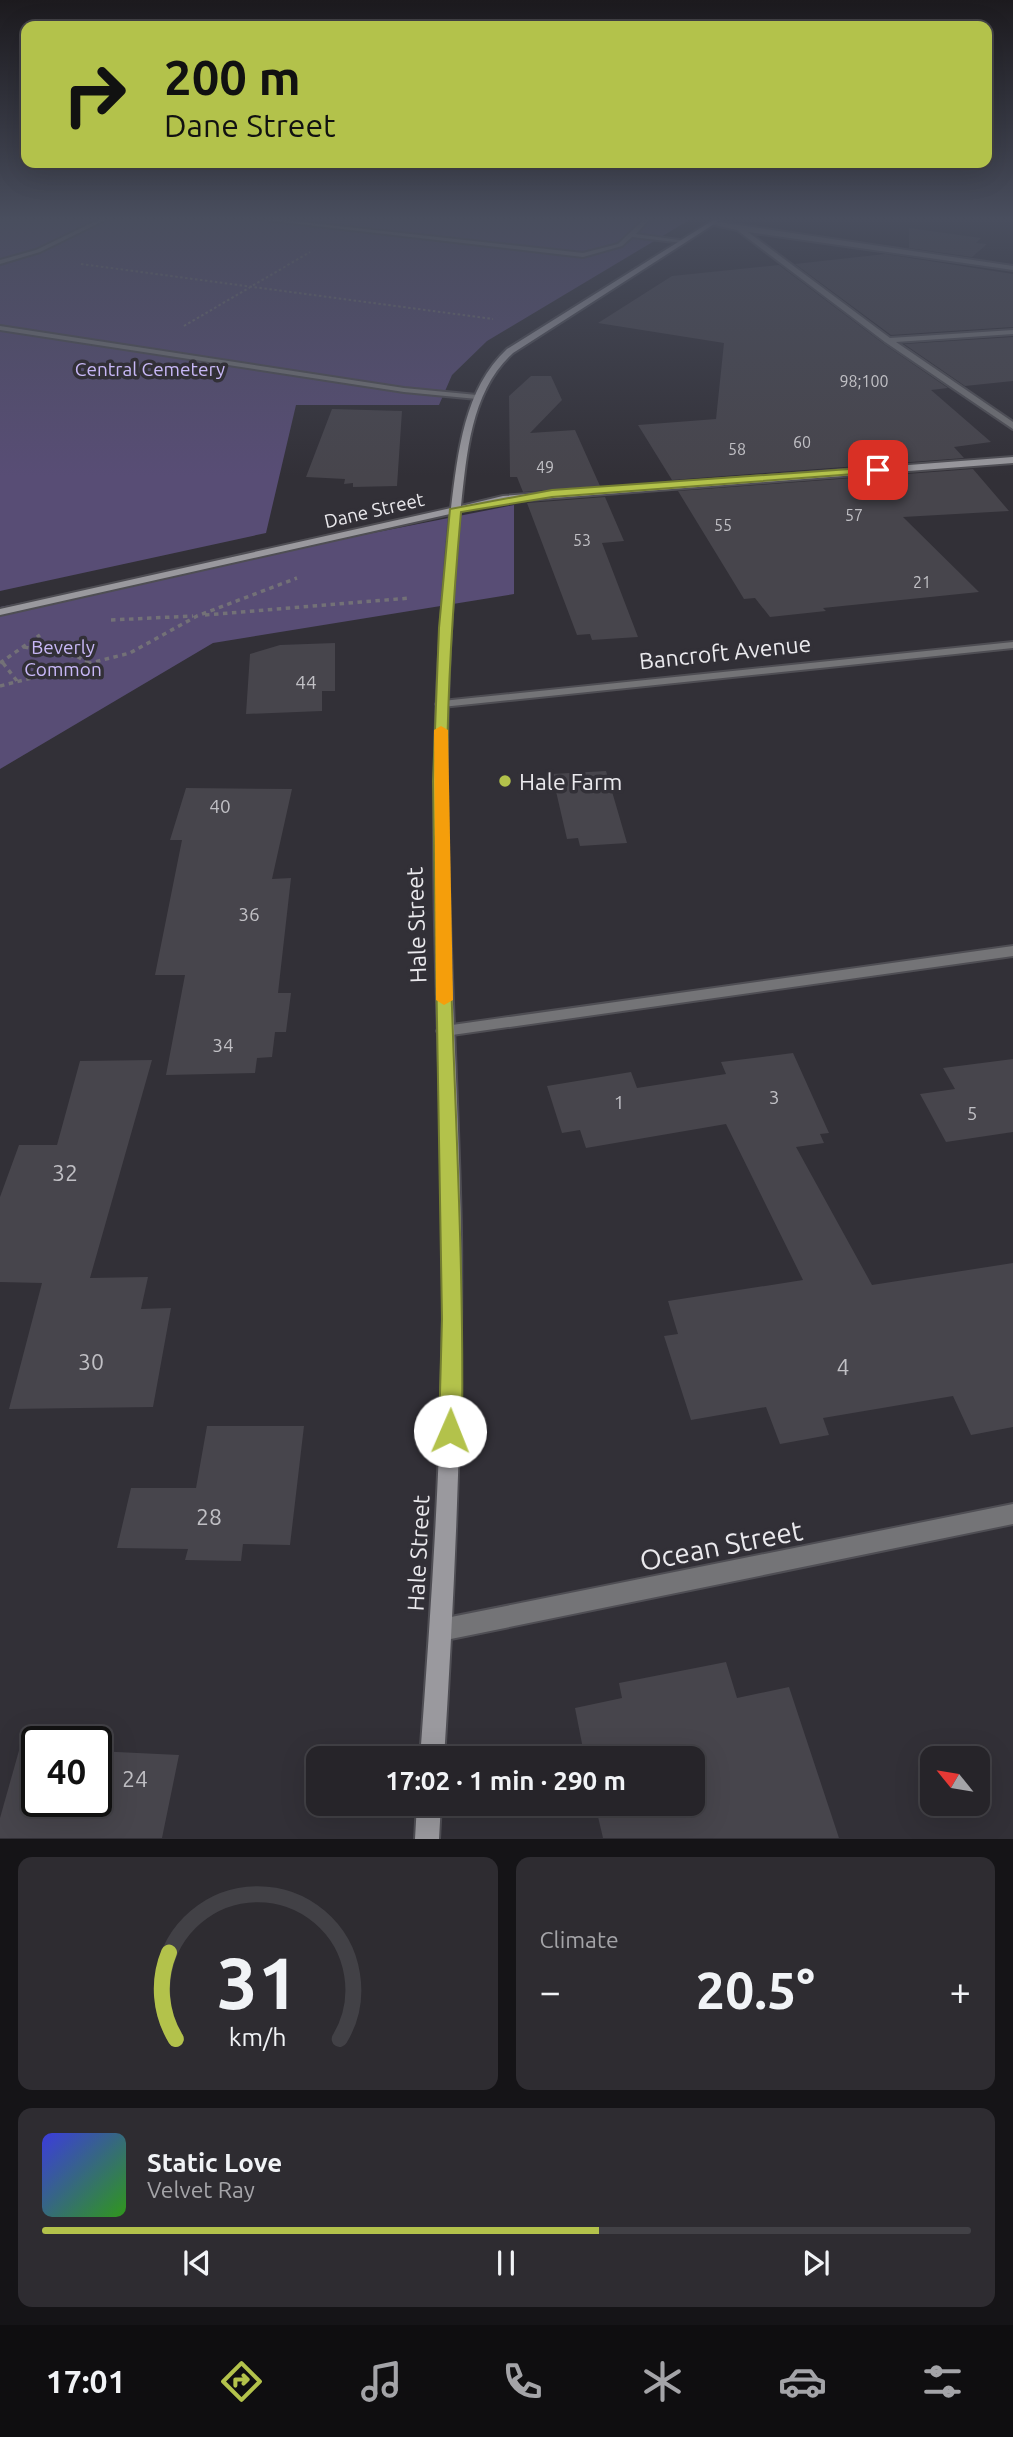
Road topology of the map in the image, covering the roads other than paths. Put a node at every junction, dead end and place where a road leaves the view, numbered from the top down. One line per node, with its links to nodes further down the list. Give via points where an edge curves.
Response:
1 (583, 305): 6 (street, Hale Street, via 510,351 494,365)
2 (841, 305): 5 (street)
3 (0, 328): 6 (street)
4 (1013, 332): 5 (street)
5 (888, 340): 7 (street)
6 (477, 397): 9 (street, Hale Street)
7 (1013, 426)
8 (1013, 460): 9 (street, Dane Street, via 552,494)
9 (456, 509): 10 (street, Dane Street); 12 (street, Hale Street)
10 (0, 612)
11 (1013, 645): 12 (street, Bancroft Avenue)
12 (442, 704): 14 (street, Hale Street)
13 (1013, 951): 14 (street)
14 (445, 1031): 16 (street, Hale Street, via 453,1319)
15 (1013, 1514): 16 (street, Ocean Street)
16 (440, 1630): 17 (street, Hale Street)
17 (433, 1746)
18 (428, 1816): 19 (street)
19 (426, 1839)

